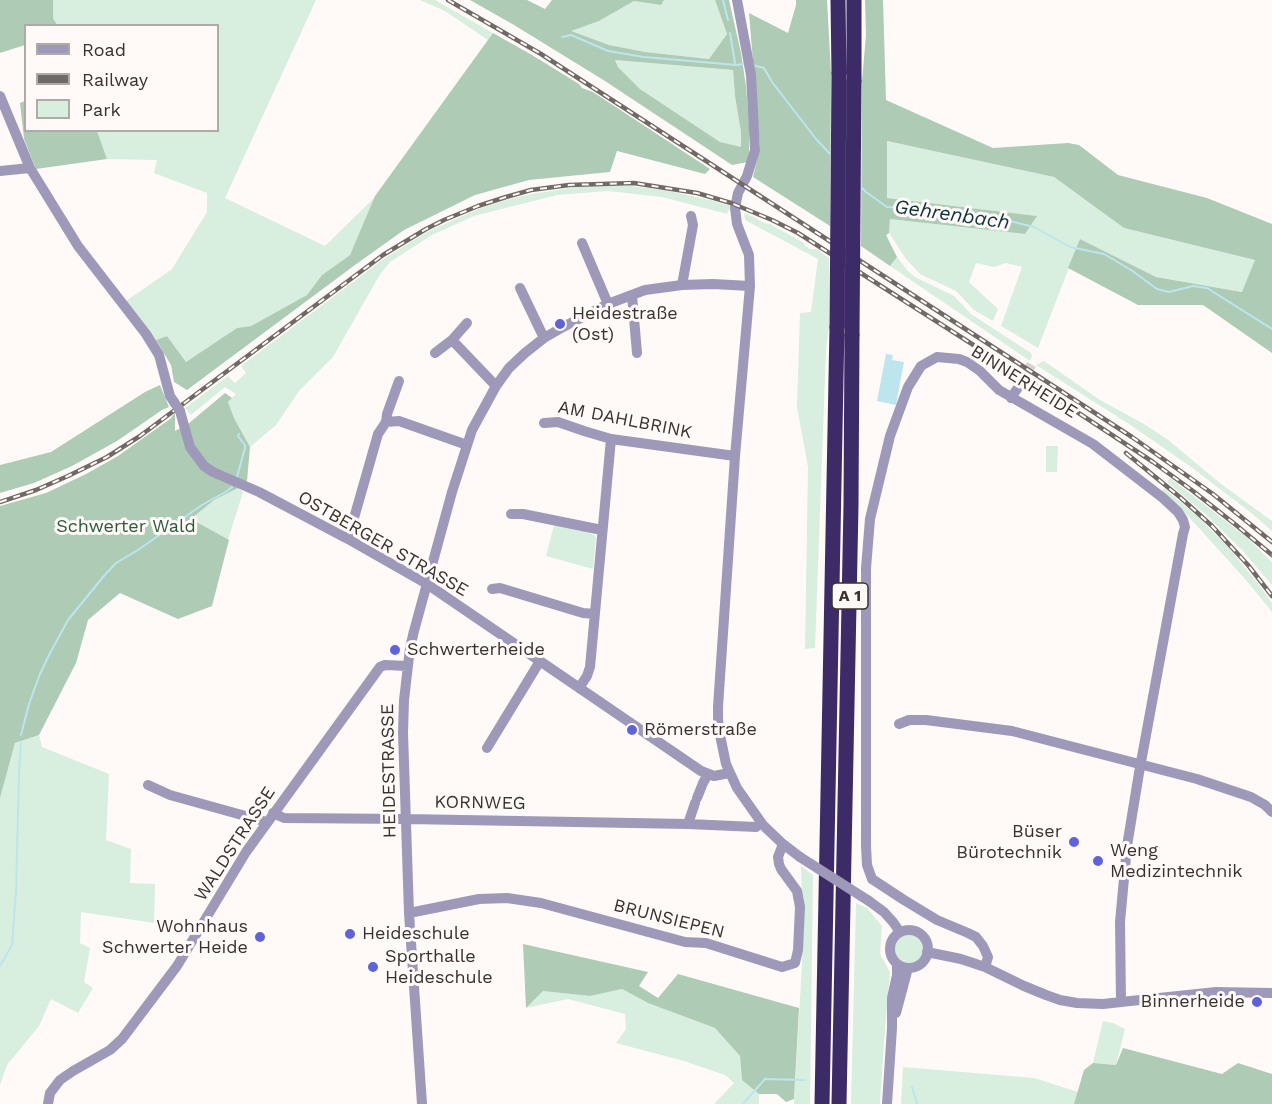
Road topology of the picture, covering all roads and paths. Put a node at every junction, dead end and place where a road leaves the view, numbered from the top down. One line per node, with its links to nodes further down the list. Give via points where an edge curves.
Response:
1 (736, 0): 10 (street, via 751,75 754,116 755,150 735,208 749,255)
2 (838, 0): 58 (highway, A 1, bridge, via 837,327)
3 (854, 0): 59 (highway, A 1, bridge, via 851,517)
4 (0, 96): 5 (street, OSTBERGER STRASSE)
5 (30, 168): 6 (street); 30 (street, OSTBERGER STRASSE, via 78,246 159,354 190,447 204,466)
6 (0, 171)
7 (691, 216): 9 (street, via 693,225)
8 (582, 243): 13 (street)
9 (682, 285): 10 (street, HEIDESTRASSE); 12 (street, HEIDESTRASSE)
10 (750, 286): 27 (street)
11 (519, 288): 15 (street)
12 (632, 295): 13 (street, HEIDESTRASSE); 18 (street)
13 (608, 304): 15 (street, HEIDESTRASSE)
14 (467, 323): 16 (street)
15 (544, 338): 20 (street, HEIDESTRASSE, via 509,368)
16 (452, 340): 17 (street); 20 (street)
17 (435, 353)
18 (637, 353)
19 (399, 381): 23 (street)
20 (496, 386): 26 (street, HEIDESTRASSE)
21 (1019, 386): 22 (street)
22 (1011, 398): 39 (street, BINNERHEIDE, via 1093,444 1163,498 1183,520 1185,527); 53 (street, BINNERHEIDE, via 967,362 937,357 921,366 908,387 890,436 870,519 866,568 867,865 872,879 937,920 976,937 988,957)
23 (386, 422): 26 (street, via 399,421); 30 (street, via 378,434)
24 (544, 423): 25 (street, AM DAHLBRINK, via 558,422)
25 (611, 439): 27 (street, AM DAHLBRINK); 29 (street)
26 (467, 445): 31 (street, HEIDESTRASSE)
27 (735, 456): 40 (street, via 718,707)
28 (511, 514): 29 (street)
29 (602, 530): 33 (street)
30 (348, 539): 31 (street, OSTBERGER STRASSE)
31 (427, 584): 34 (street, OSTBERGER STRASSE); 35 (street, HEIDESTRASSE)
32 (492, 589): 33 (street)
33 (595, 614): 36 (street, via 590,667)
34 (540, 661): 36 (street, OSTBERGER STRASSE); 38 (street)
35 (408, 666): 44 (street, WALDSTRASSE, via 380,667); 45 (street, HEIDESTRASSE, via 403,733)
36 (579, 688): 41 (street, OSTBERGER STRASSE)
37 (899, 724): 39 (street, via 926,720 998,728)
38 (487, 748)
39 (1140, 769): 43 (street, via 1197,780 1251,797); 55 (street, BINNERHEIDE, via 1120,922)
40 (729, 773): 41 (street); 48 (street, via 763,825)
41 (708, 774): 46 (street)
42 (148, 784): 44 (street, KORNWEG, via 170,795)
43 (1272, 812)
44 (270, 818): 45 (street, KORNWEG); 56 (street, WALDSTRASSE, via 177,966 122,1039 60,1080 50,1093)
45 (406, 819): 46 (street, KORNWEG); 49 (street, HEIDESTRASSE)
46 (688, 824): 47 (street, KORNWEG)
47 (756, 827)
48 (783, 844): 49 (street, BRUNSIEPEN, via 779,864 797,891 800,908 795,963 783,967 706,943 685,942 541,903 507,898); 50 (street, bridge, via 884,912)
49 (410, 913): 57 (street, HEIDESTRASSE)
50 (900, 932): 51 (street, via 920,934); 52 (street, via 890,947 893,959)
51 (927, 951): 52 (street, via 919,965); 53 (street)
52 (903, 966): 60 (street, via 892,998)
53 (985, 967): 55 (street, via 1060,1000 1088,1004)
54 (1272, 993): 55 (street, via 1216,992)
55 (1121, 1002)
56 (48, 1104)
57 (422, 1104)
58 (822, 1104)
59 (839, 1104)
60 (886, 1104)

